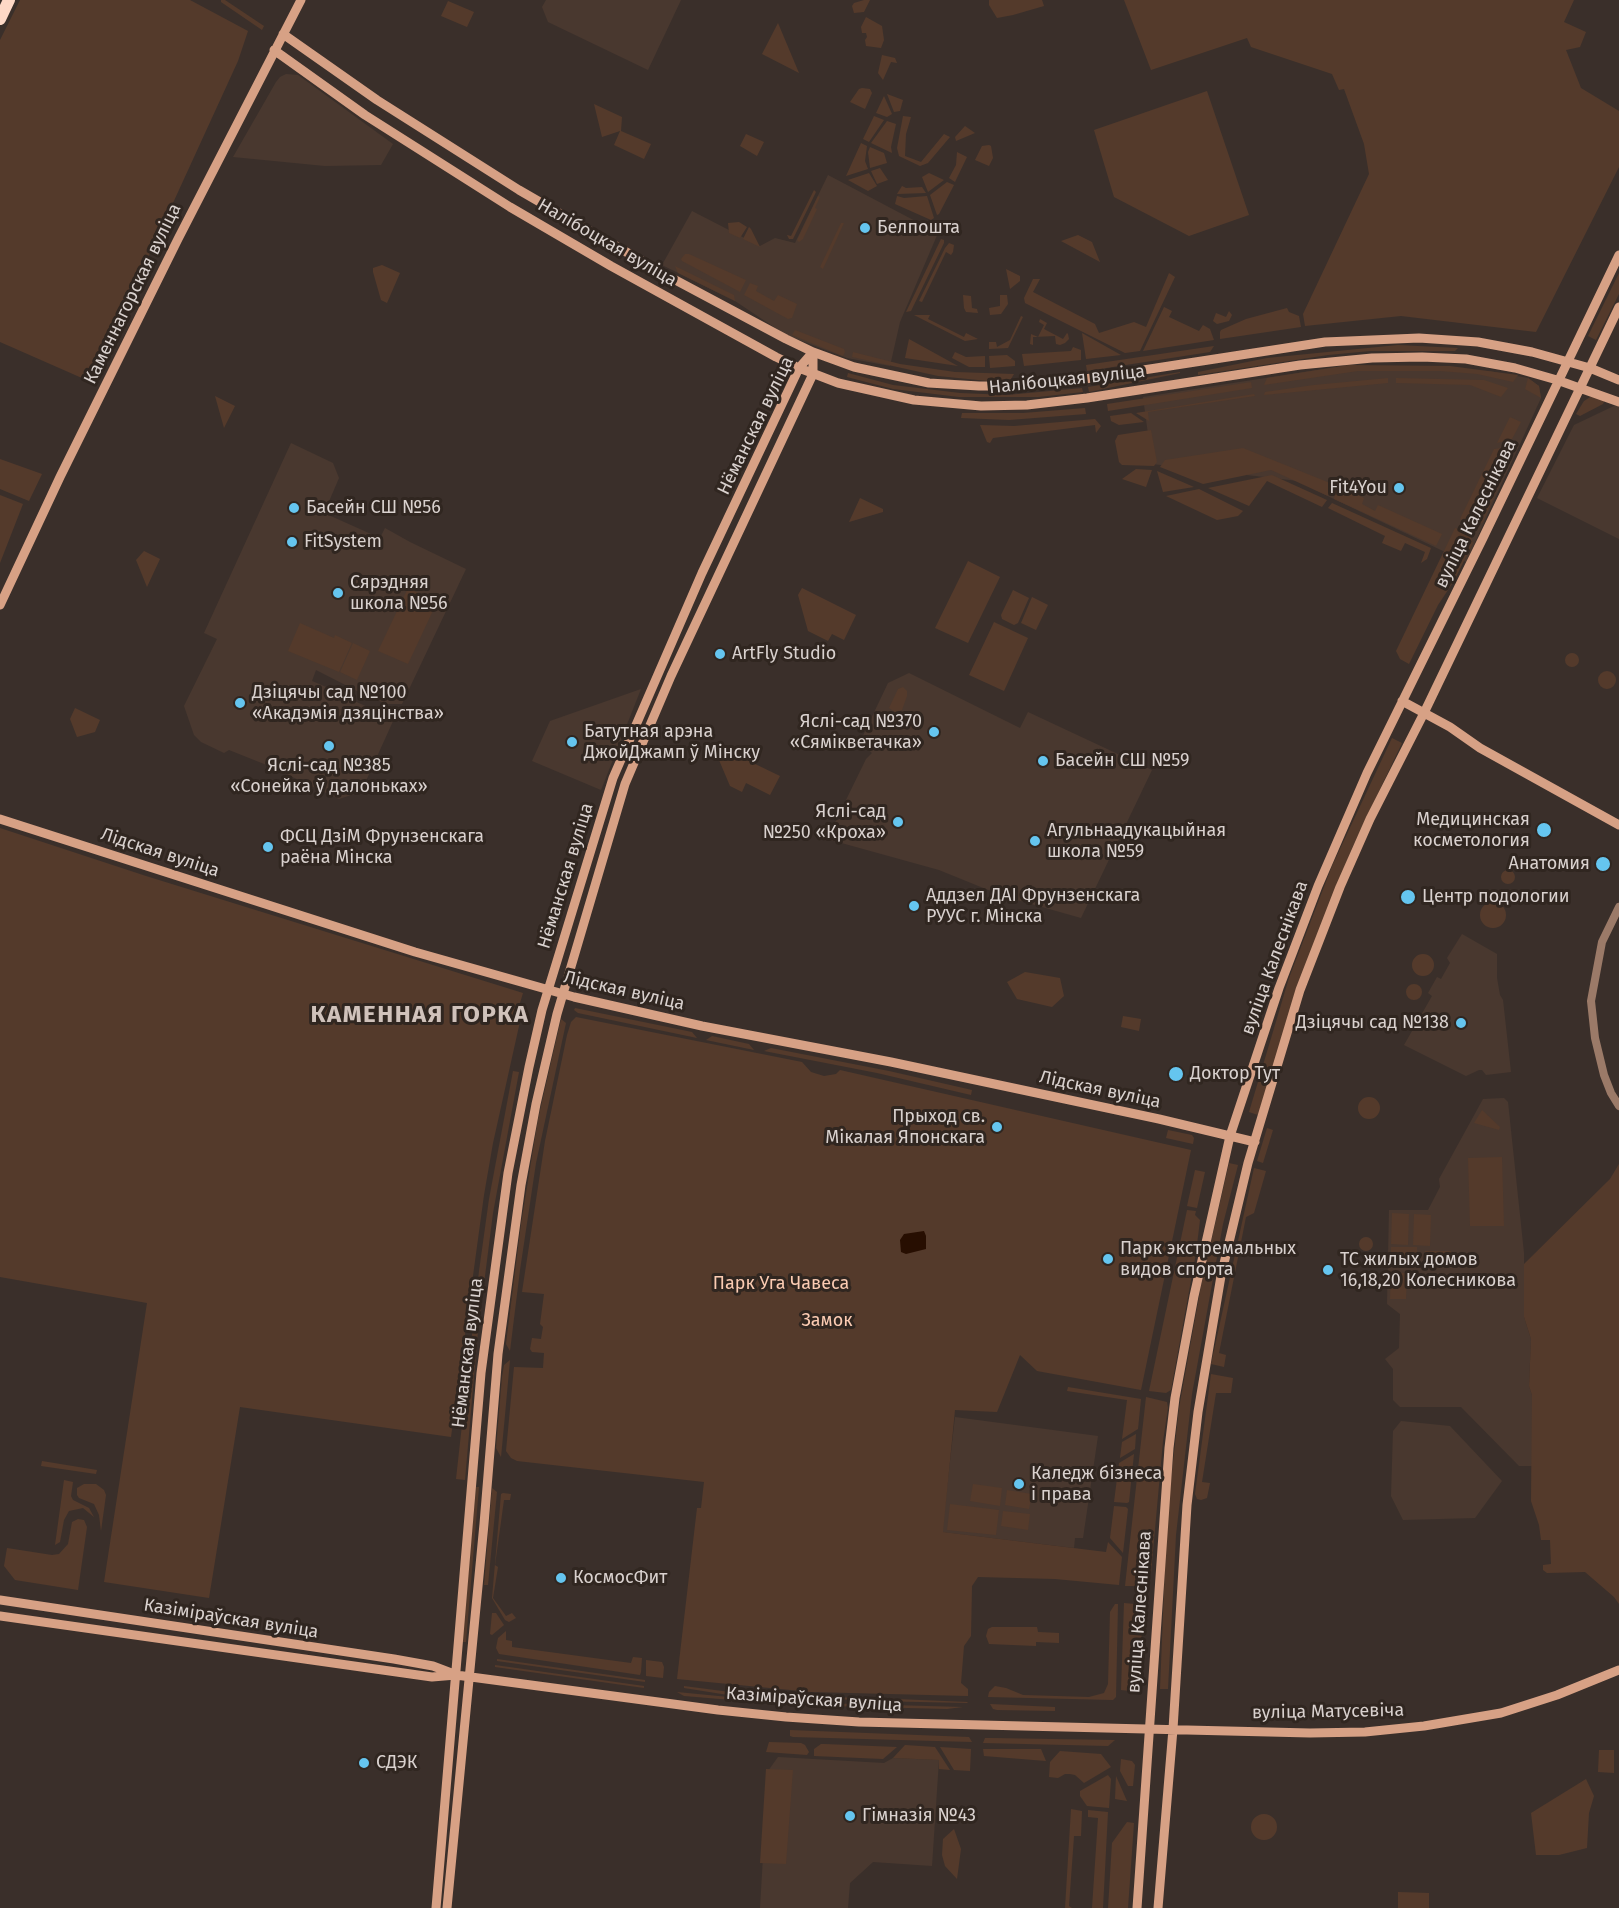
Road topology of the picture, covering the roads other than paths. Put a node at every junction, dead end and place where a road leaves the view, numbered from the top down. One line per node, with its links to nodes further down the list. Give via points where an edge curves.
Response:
1 (9, 0): 3 (highway)
2 (301, 0): 4 (main road, Каменнагорская вуліца)
3 (0, 19)
4 (283, 34): 5 (main road, Каменнагорская вуліца); 8 (main road, Налібоцкая вуліца, via 396,113 519,190 666,275)
5 (274, 50): 11 (main road, Налібоцкая вуліца, via 381,126 510,207); 19 (main road, Каменнагорская вуліца)
6 (1619, 255): 9 (main road, вуліца Калеснікава)
7 (1619, 307): 12 (main road, вуліца Калеснікава)
8 (813, 352): 10 (main road, Налібоцкая вуліца, via 886,375 979,386 1052,383); 11 (main road, Нёманская вуліца); 13 (main road, Нёманская вуліца)
9 (1567, 361): 10 (main road, Налібоцкая вуліца, via 1478,342 1401,338 1325,342); 12 (main road, Налібоцкая вуліца); 14 (main road, вуліца Калеснікава)
10 (1188, 362): 16 (main road)
11 (799, 368): 13 (main road, Налібоцкая вуліца); 22 (main road, Нёманская вуліца)
12 (1590, 368): 15 (main road, Налібоцкая вуліца); 17 (main road, вуліца Калеснікава)
13 (813, 374): 16 (main road, Налібоцкая вуліца, via 903,398 981,406 1027,405); 23 (main road, Нёманская вуліца)
14 (1557, 380): 16 (main road, Налібоцкая вуліца, via 1492,363 1422,357 1335,361); 17 (main road, Налібоцкая вуліца); 20 (main road, вуліца Калеснікава)
15 (1619, 380)
16 (1192, 382)
17 (1581, 387): 18 (main road, Налібоцкая вуліца); 21 (main road, вуліца Калеснікава)
18 (1619, 402)
19 (0, 605)
20 (1402, 701): 21 (main road); 30 (main road, вуліца Калеснікава, via 1318,886)
21 (1424, 713): 25 (main road); 31 (main road, вуліца Калеснікава, via 1340,887 1300,990)
22 (637, 722): 23 (main road); 27 (main road, Нёманская вуліца, via 613,778)
23 (649, 727): 28 (main road, Нёманская вуліца, via 611,825)
24 (0, 819): 27 (main road, Лідская вуліца, via 415,952)
25 (1619, 825)
26 (1619, 907): 29 (street, via 1602,942 1591,1001 1604,1075)
27 (548, 990): 28 (main road, Лідская вуліца); 32 (main road, Нёманская вуліца, via 508,1173)
28 (563, 994): 30 (main road, Лідская вуліца); 33 (main road, Нёманская вуліца, via 521,1185)
29 (1619, 1106)
30 (1230, 1136): 31 (main road, Лідская вуліца); 39 (main road, вуліца Калеснікава, via 1175,1398 1163,1507)
31 (1255, 1142): 40 (main road, вуліца Калеснікава, via 1234,1214 1198,1412 1187,1505)
32 (472, 1460): 33 (main road); 37 (main road, Нёманская вуліца)
33 (488, 1462): 38 (main road, Нёманская вуліца)
34 (0, 1600): 37 (main road, Казіміраўская вуліца, via 394,1659)
35 (0, 1616): 37 (main road, Казіміраўская вуліца, via 422,1675)
36 (1619, 1670): 40 (main road, вуліца Матусевіча, via 1520,1708 1424,1726 1310,1733)
37 (456, 1675): 38 (main road, Казіміраўская вуліца); 41 (main road, Нёманская вуліца)
38 (469, 1677): 39 (main road, Казіміраўская вуліца, via 786,1717); 42 (main road, Нёманская вуліца)
39 (1149, 1728): 40 (main road, Казіміраўская вуліца); 43 (main road, вуліца Калеснікава)
40 (1173, 1729): 44 (main road, вуліца Калеснікава)
41 (436, 1908)
42 (447, 1908)
43 (1137, 1908)
44 (1158, 1908)

